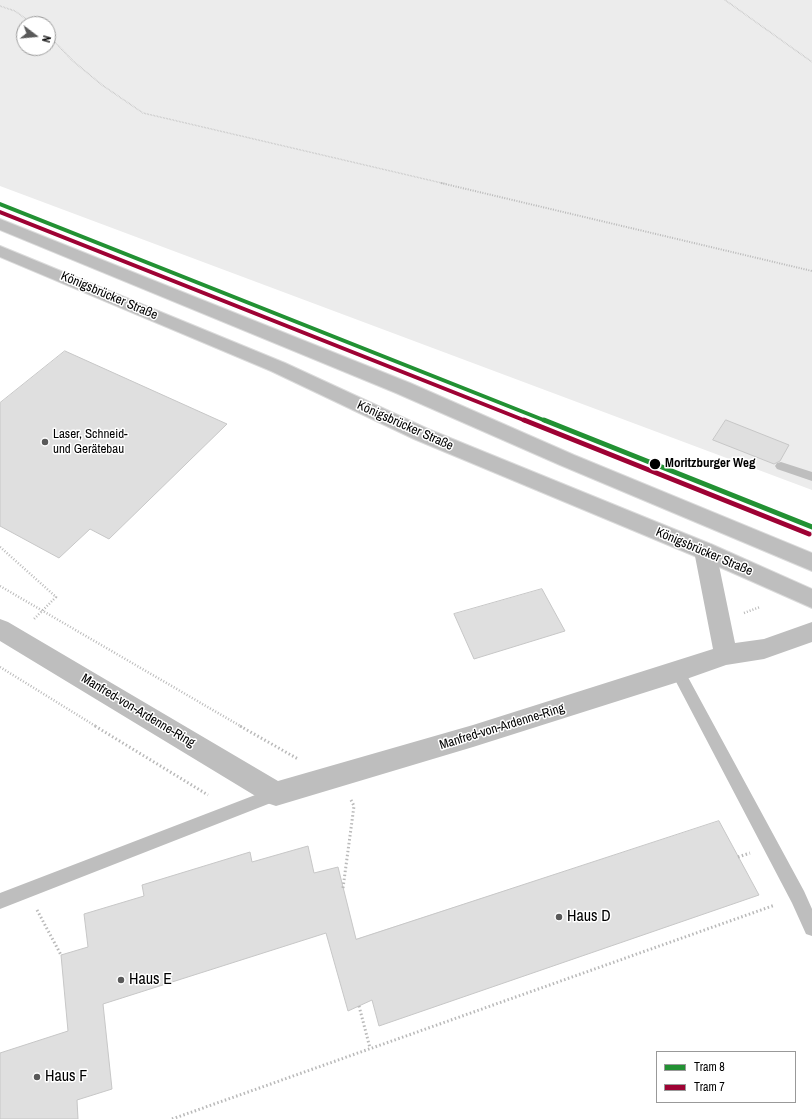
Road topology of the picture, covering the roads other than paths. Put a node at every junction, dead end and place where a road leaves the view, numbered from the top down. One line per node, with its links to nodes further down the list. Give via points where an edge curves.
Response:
1 (0, 224): 6 (main road, Königsbrücker Straße, via 402,388)
2 (0, 251): 5 (main road, Königsbrücker Straße, via 278,367 421,434)
3 (780, 466): 4 (lane)
4 (812, 477)
5 (705, 552): 7 (main road, Königsbrücker Straße); 10 (main road)
6 (812, 562)
7 (812, 599)
8 (812, 632): 10 (main road, Manfred-von-Ardenne-Ring, via 764,649)
9 (8, 634): 12 (main road, Manfred-von-Ardenne-Ring)
10 (726, 655): 11 (main road, Manfred-von-Ardenne-Ring)
11 (678, 672): 12 (main road, Manfred-von-Ardenne-Ring, via 403,758); 14 (lane, via 798,896)
12 (276, 794): 13 (lane, Manfred-von-Ardenne-Ring)
13 (0, 901)
14 (812, 928)

